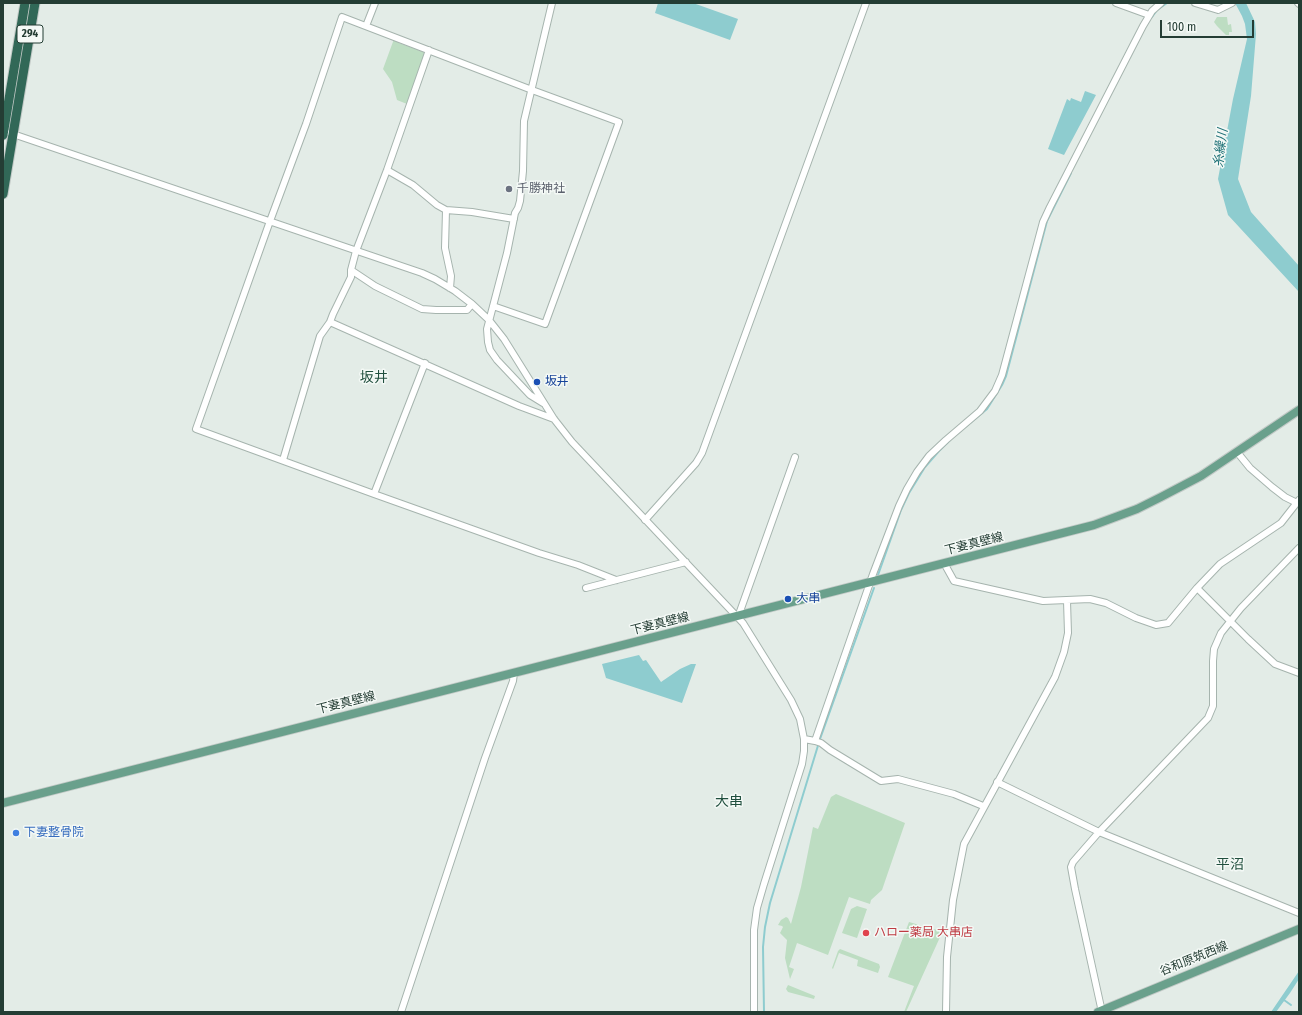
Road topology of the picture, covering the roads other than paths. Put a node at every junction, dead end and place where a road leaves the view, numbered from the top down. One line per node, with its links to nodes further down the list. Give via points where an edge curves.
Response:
1 (25, 3): 14 (highway, 294)
2 (35, 3): 15 (highway, 294)
3 (374, 3): 11 (street)
4 (552, 3): 13 (street)
5 (866, 3): 37 (street, via 702,453)
6 (1116, 3): 10 (street)
7 (1161, 3): 10 (street)
8 (1195, 3): 9 (street, via 1218,10)
9 (1229, 5)
10 (1149, 15): 42 (street, via 1043,222 995,391 980,411 935,450 917,472 899,506)
11 (366, 26): 12 (street); 20 (street, via 342,18)
12 (429, 50): 13 (street); 16 (street)
13 (532, 90): 19 (street, via 523,128 522,191); 25 (street, via 619,122 545,324)
14 (3, 132): 15 (street)
15 (13, 134): 17 (highway, 294); 20 (street)
16 (387, 170): 18 (street, via 413,185); 21 (street)
17 (3, 194)
18 (446, 210): 19 (street); 23 (street, via 445,248 451,276)
19 (514, 218): 25 (street)
20 (270, 221): 21 (street); 34 (street, via 196,429)
21 (356, 251): 22 (street); 23 (street, via 422,274)
22 (351, 270): 24 (street, via 375,286 422,309 466,310); 27 (street, via 351,277)
23 (450, 288): 24 (street)
24 (472, 304): 26 (street)
25 (493, 306): 26 (street)
26 (489, 320): 29 (street, via 504,339); 29 (street, via 487,329 490,350 530,395)
27 (330, 322): 28 (street); 34 (street, via 320,336)
28 (425, 363): 31 (street, via 519,406); 35 (street)
29 (544, 404): 31 (street)
30 (1299, 410): 32 (main road, 下妻真壁線)
31 (554, 419): 37 (street, via 588,461)
32 (1238, 452): 36 (street, via 1250,468 1272,487 1285,497); 40 (main road, 下妻真壁線, via 1167,495 1094,525)
33 (795, 457): 46 (street)
34 (283, 460): 35 (street)
35 (374, 494): 41 (street)
36 (1298, 502): 44 (street, via 1282,522 1220,564)
37 (645, 520): 39 (street)
38 (1299, 548): 47 (street)
39 (686, 562): 41 (street); 46 (street)
40 (944, 564): 42 (main road, 下妻真壁線); 45 (street, via 954,581 1042,601)
41 (616, 580): 43 (street)
42 (870, 582): 46 (main road, 下妻真壁線); 51 (street)
43 (586, 588)
44 (1197, 588): 45 (street, via 1168,623 1156,625 1106,603 1090,599); 47 (street)
45 (1067, 601): 52 (street, via 1068,633 1055,677)
46 (738, 617): 48 (main road, 下妻真壁線); 50 (street, via 791,700 802,725)
47 (1229, 621): 49 (street, via 1275,664); 55 (street, via 1214,649 1213,706 1208,718)
48 (514, 673): 53 (main road, 下妻真壁線); 58 (street)
49 (1299, 673)
50 (804, 739): 51 (street); 59 (street, via 802,764 757,908 754,930)
51 (818, 742): 54 (street, via 881,781 898,779 954,794)
52 (997, 782): 54 (street); 55 (street)
53 (3, 803)
54 (984, 806): 60 (street, via 964,844 953,900 947,957)
55 (1099, 832): 56 (street); 61 (street, via 1073,862 1072,867)
56 (1299, 913)
57 (1299, 929): 61 (main road, 谷和原筑西線)
58 (401, 1012)
59 (754, 1012)
60 (946, 1012)
61 (1101, 1012)

